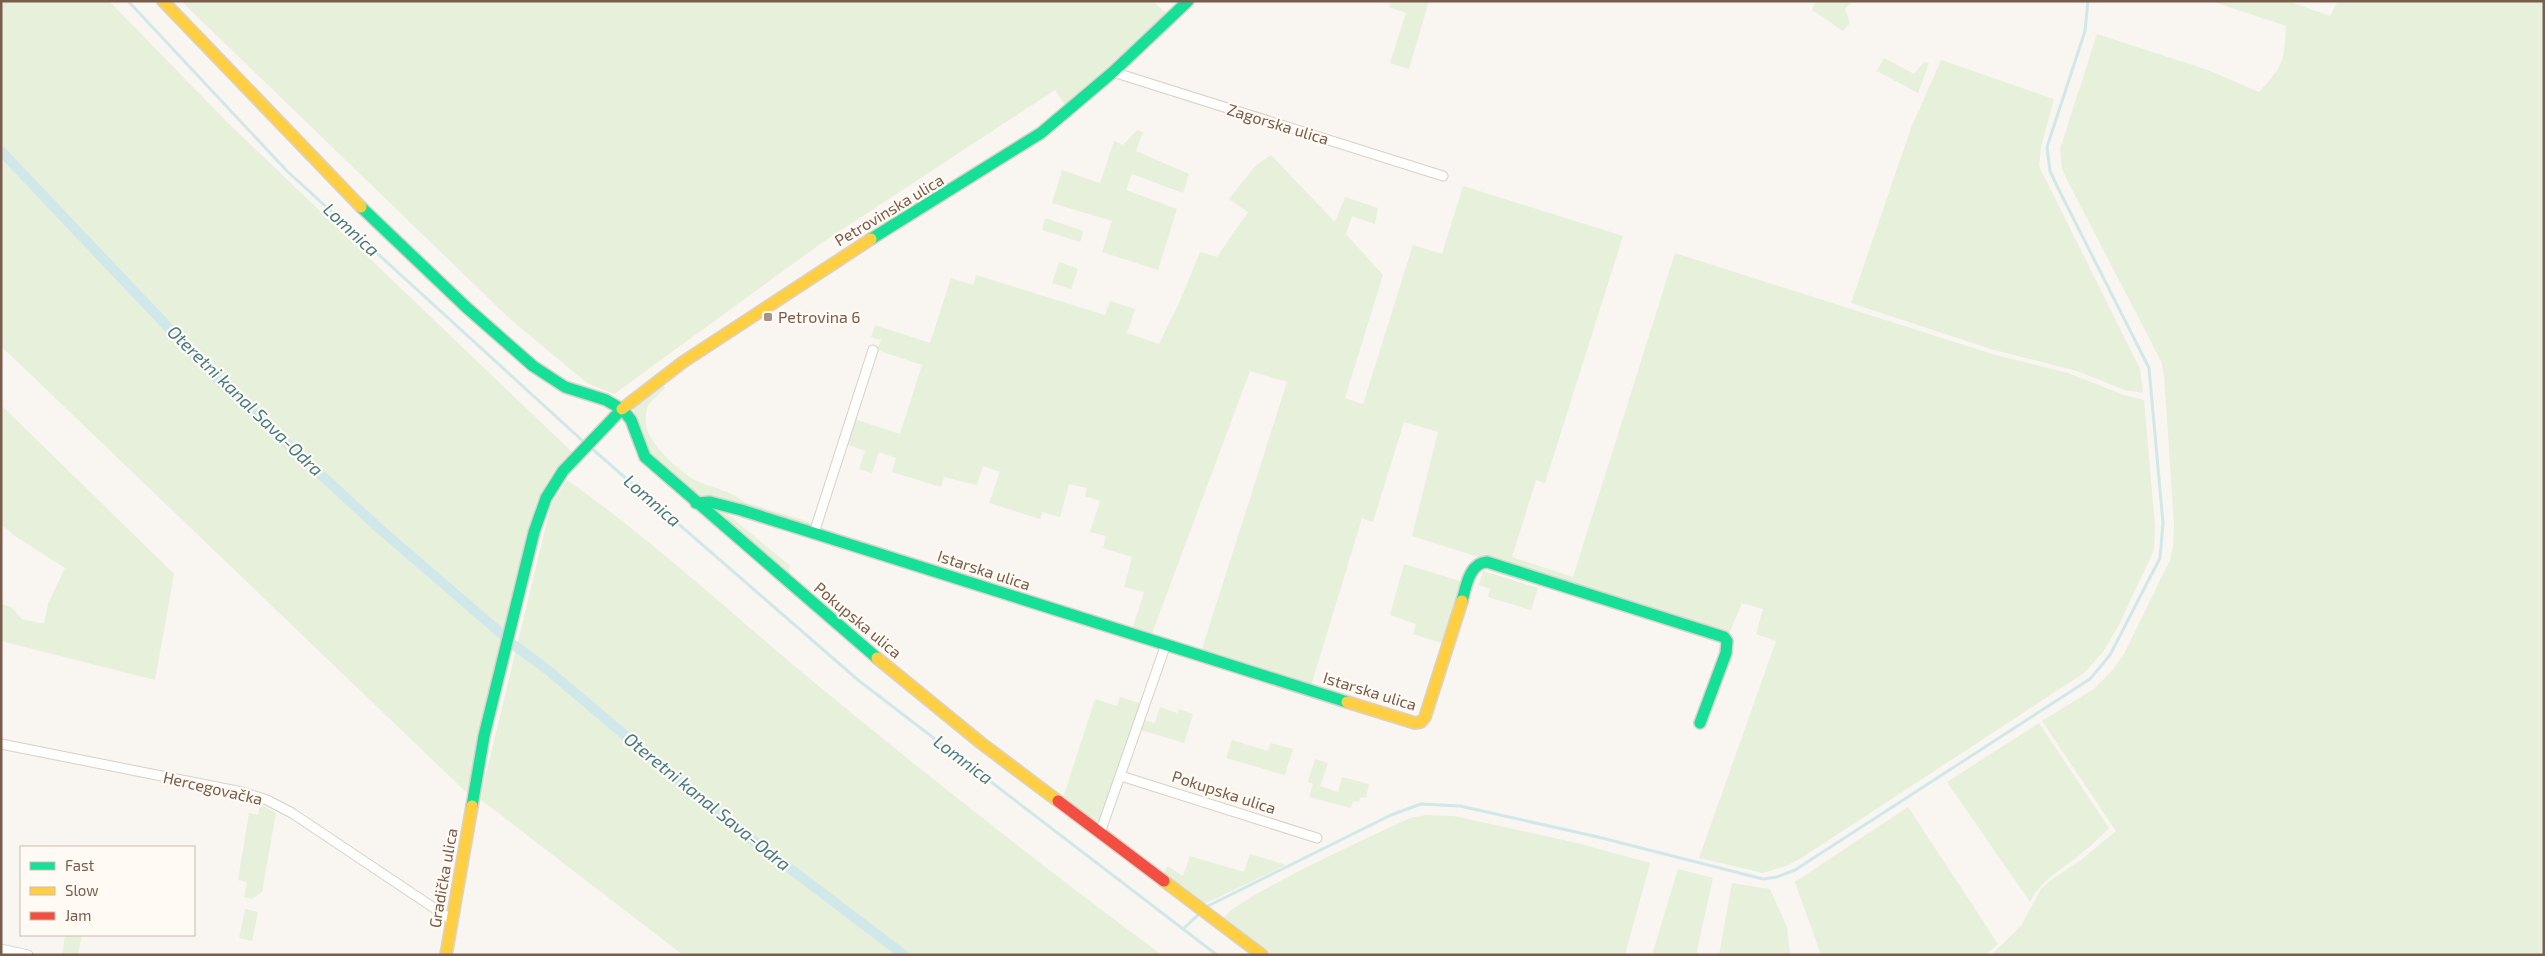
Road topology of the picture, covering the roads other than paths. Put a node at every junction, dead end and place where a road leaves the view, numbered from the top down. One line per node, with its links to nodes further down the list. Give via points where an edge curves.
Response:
1 (163, 1): 6 (street, via 325,171 513,348 553,380)
2 (1188, 1): 3 (street, Petrovinska ulica)
3 (1113, 72): 4 (street, Zagorska ulica); 6 (street, Petrovinska ulica, via 1034,139 844,256 683,362)
4 (1444, 176)
5 (873, 350): 9 (street)
6 (622, 409): 7 (street, Petrovinska ulica); 8 (street, Pokupska ulica, via 645,457)
7 (571, 461): 16 (street, Gradička ulica, via 546,498 534,532 484,736)
8 (696, 503): 9 (street, Istarska ulica, via 719,504); 14 (street, Pokupska ulica, via 831,620 981,743)
9 (814, 533): 10 (street, Istarska ulica)
10 (1166, 644): 11 (street, Istarska ulica, via 1409,722 1421,722 1469,578 1477,564 1482,562 1724,637 1726,653); 13 (street)
11 (1700, 723)
12 (1, 744): 16 (street, Hercegovačka, via 268,800)
13 (1121, 776): 14 (street); 15 (street, Pokupska ulica)
14 (1100, 833): 20 (street, Pokupska ulica)
15 (1317, 838)
16 (452, 920): 19 (street, Gradička ulica)
17 (1, 949): 18 (street)
18 (28, 955)
19 (446, 955)
20 (1262, 955)

